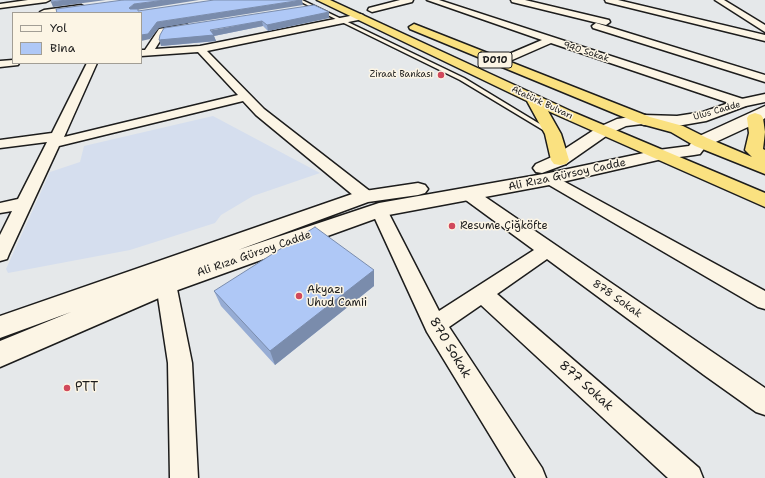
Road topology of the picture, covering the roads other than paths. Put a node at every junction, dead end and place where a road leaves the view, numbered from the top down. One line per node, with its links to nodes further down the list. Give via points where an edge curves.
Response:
1 (43, 0): 10 (street); 15 (street)
2 (299, 0): 9 (lane)
3 (347, 0): 14 (highway, Atatürk Bulvarı / D010)
4 (409, 0): 14 (street)
5 (431, 0): 25 (street, 940 Sokak)
6 (515, 0): 32 (street, via 609,20 596,26)
7 (609, 0): 12 (street)
8 (719, 0): 17 (street)
9 (318, 3): 13 (street); 20 (highway, Atatürk Bulvarı / D010); 21 (lane)
10 (0, 6)
11 (90, 6): 16 (street)
12 (639, 7): 18 (street); 24 (street)
13 (298, 10)
14 (372, 10): 28 (highway, Atatürk Bulvarı / D010)
15 (44, 12)
16 (51, 12)
17 (738, 12): 19 (street); 23 (street)
18 (626, 13)
19 (758, 13)
20 (360, 17): 21 (street); 35 (highway, Atatürk Bulvarı / D010)
21 (342, 20): 26 (street); 40 (lane, via 462,79)
22 (194, 26): 27 (street, via 162,31)
23 (765, 29)
24 (765, 38)
25 (549, 40): 28 (street); 36 (street, 940 Sokak)
26 (200, 49): 27 (street); 33 (street)
27 (145, 53)
28 (499, 62): 38 (highway, Atatürk Bulvarı / D010)
29 (12, 63): 30 (street)
30 (0, 64)
31 (92, 64): 41 (street)
32 (765, 79)
33 (246, 97): 41 (street); 52 (street, via 260,112)
34 (765, 98): 36 (main road, Ulus Cadde)
35 (534, 99): 39 (highway, Atatürk Bulvarı / D010); 40 (highway)
36 (742, 103): 38 (main road, Ulus Cadde, via 699,117 677,121)
37 (762, 117): 42 (main road, Ulus Cadde); 45 (highway, via 754,150)
38 (644, 120): 39 (main road, Ulus Cadde, via 623,122); 42 (highway, Atatürk Bulvarı / D010, via 677,129)
39 (603, 131): 44 (highway, Atatürk Bulvarı / D010); 46 (main road, Ali Rıza Gürsoy Cadde)
40 (553, 134): 46 (highway)
41 (56, 139): 43 (street); 51 (street)
42 (702, 142): 44 (main road, Ulus Cadde, via 694,150); 47 (highway, Atatürk Bulvarı / D010)
43 (0, 144)
44 (658, 156): 48 (main road, Ali Rıza Gürsoy Cadde); 50 (highway, Atatürk Bulvarı / D010)
45 (765, 159)
46 (560, 160): 52 (main road, Ali Rıza Gürsoy Cadde, via 532,173)
47 (765, 169)
48 (549, 179): 49 (main road, Ali Rıza Gürsoy Cadde); 58 (street)
49 (469, 194): 52 (main road, Ali Rıza Gürsoy Cadde); 54 (street, 878 Sokak)
50 (765, 201)
51 (25, 203): 53 (street); 55 (street)
52 (372, 203): 56 (main road, Ali Rıza Gürsoy Cadde); 59 (street, 870 Sokak); 60 (main road, Ali Rıza Gürsoy Cadde)
53 (0, 208)
54 (548, 250): 57 (street); 62 (street, 878 Sokak)
55 (0, 254)
56 (166, 284): 61 (main road, Ali Rıza Gürsoy Cadde); 63 (street, via 180,363)
57 (483, 294): 59 (street); 65 (street, 877 Sokak)
58 (765, 301)
59 (434, 325): 64 (street, 870 Sokak)
60 (0, 327)
61 (0, 354)
62 (765, 403)
63 (184, 478)
64 (532, 478)
65 (689, 478)

